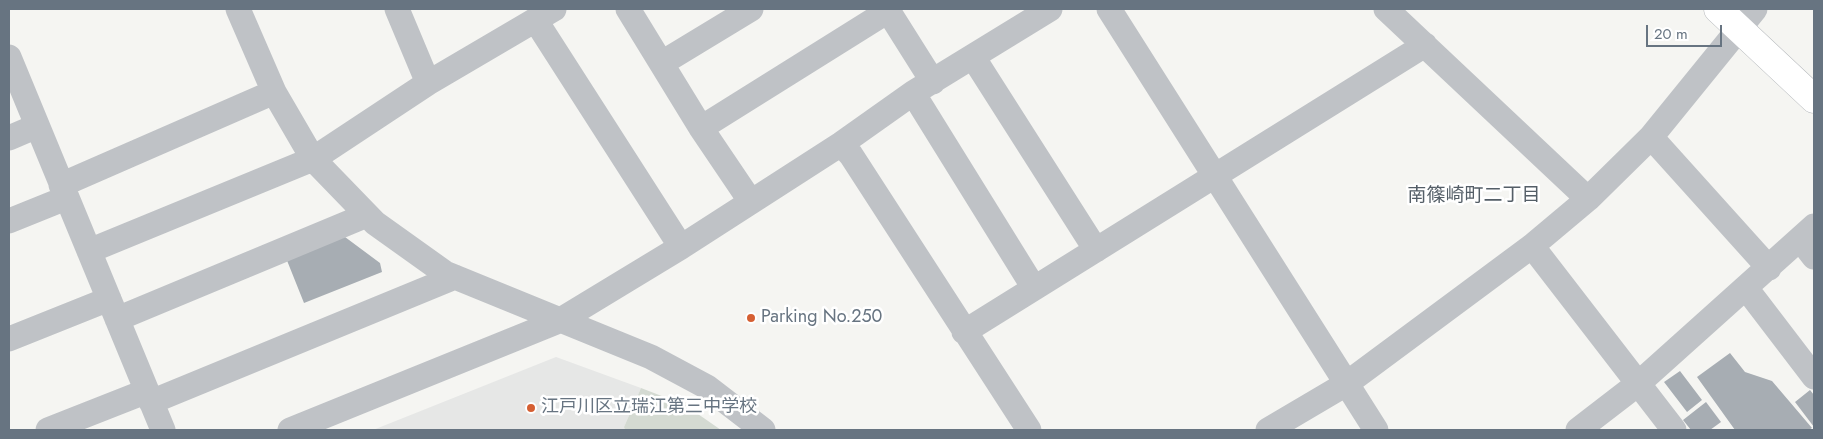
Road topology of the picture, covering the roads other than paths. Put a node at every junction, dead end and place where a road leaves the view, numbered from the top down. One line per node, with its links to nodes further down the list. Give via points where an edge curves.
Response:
1 (238, 9): 18 (street)
2 (397, 9): 16 (street)
3 (628, 9): 15 (street)
4 (751, 9): 15 (street)
5 (1050, 9): 14 (street)
6 (1109, 9): 26 (street)
7 (1386, 9): 12 (street)
8 (1718, 9): 11 (main road)
9 (888, 10): 17 (street); 21 (street)
10 (545, 15): 16 (street); 34 (street)
11 (1747, 19): 19 (main road); 23 (street)
12 (1425, 45): 26 (street); 28 (street)
13 (9, 57): 20 (street)
14 (973, 57): 17 (street); 35 (street)
15 (662, 63): 21 (street)
16 (428, 83): 25 (street)
17 (923, 88): 24 (street); 39 (street)
18 (274, 92): 25 (street); 27 (street)
19 (1814, 99)
20 (38, 126): 22 (street); 27 (street)
21 (702, 128): 29 (street)
22 (9, 138)
23 (1651, 138): 28 (street); 37 (street)
24 (841, 144): 29 (street); 43 (street)
25 (313, 159): 30 (street); 36 (street)
26 (1215, 176): 35 (street); 47 (street)
27 (64, 192): 31 (street); 36 (street)
28 (1588, 200): 33 (street)
29 (751, 202): 34 (street)
30 (367, 215): 38 (street); 41 (street)
31 (9, 221)
32 (1810, 241): 37 (street)
33 (1532, 246): 46 (street); 47 (street)
34 (681, 247): 42 (street)
35 (1096, 250): 39 (street)
36 (89, 251): 41 (street)
37 (1769, 268): 40 (street)
38 (455, 277): 42 (street); 48 (street)
39 (1034, 288): 43 (street)
40 (1746, 288): 45 (street); 46 (street)
41 (113, 309): 44 (street); 48 (street)
42 (559, 321): 51 (street); 52 (street, via 651,357 707,387)
43 (964, 332): 53 (street)
44 (9, 339)
45 (1814, 377)
46 (1639, 383): 56 (street); 57 (street)
47 (1346, 384): 54 (street); 55 (street)
48 (149, 396): 49 (street); 50 (street)
49 (48, 430)
50 (163, 430)
51 (290, 430)
52 (763, 430)
53 (1029, 430)
54 (1268, 430)
55 (1376, 430)
56 (1578, 430)
57 (1674, 430)

